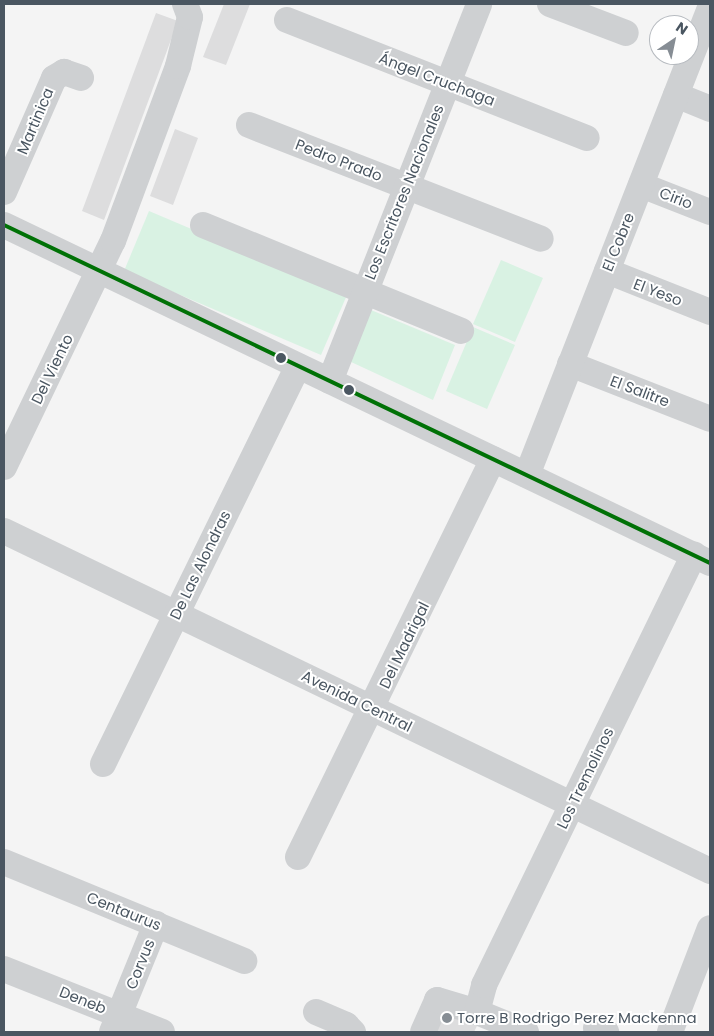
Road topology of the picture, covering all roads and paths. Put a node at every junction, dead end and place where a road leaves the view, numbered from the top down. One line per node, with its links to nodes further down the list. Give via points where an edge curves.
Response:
1 (185, 4): 21 (street, Del Viento, via 190,18 178,66)
2 (479, 4): 8 (street, Los Escritores Nacionales)
3 (550, 4): 6 (street)
4 (710, 10): 9 (street, El Cobre)
5 (287, 20): 8 (street, Ángel Cruchaga)
6 (626, 33)
7 (81, 78): 13 (street, Martinica, via 64,72 54,78)
8 (447, 83): 12 (street, Ángel Cruchaga); 15 (street, Los Escritores Nacionales)
9 (676, 96): 10 (street); 14 (street, El Cobre)
10 (710, 109)
11 (249, 125): 15 (street, Pedro Prado)
12 (587, 138)
13 (11, 153): 16 (street, Martinica)
14 (641, 185): 17 (street, Cirio); 22 (street, El Cobre)
15 (406, 186): 20 (street, Pedro Prado); 23 (street, Los Escritores Nacionales)
16 (4, 192)
17 (710, 212)
18 (4, 225): 21 (street)
19 (203, 225): 23 (street)
20 (541, 238)
21 (100, 271): 27 (street); 31 (street, Del Viento)
22 (607, 271): 24 (street, El Yeso); 26 (street, El Cobre)
23 (365, 292): 25 (street); 28 (street, Los Escritores Nacionales)
24 (710, 312)
25 (461, 331)
26 (570, 364): 29 (street, El Salitre); 32 (street, El Cobre)
27 (298, 366): 28 (street); 35 (street, De Las Alondras)
28 (330, 381): 30 (street)
29 (710, 419)
30 (493, 459): 32 (street); 36 (street, Del Madrigal)
31 (4, 467)
32 (527, 475): 34 (street)
33 (4, 531): 35 (street, Avenida Central)
34 (702, 559): 38 (street, Los Tremolinos)
35 (176, 614): 36 (street, Avenida Central); 37 (street, De Las Alondras)
36 (373, 709): 38 (street, Avenida Central); 39 (street, Del Madrigal)
37 (103, 764)
38 (572, 805): 41 (street, Avenida Central); 46 (street, Los Tremolinos)
39 (298, 857)
40 (4, 862): 42 (street, Centaurus)
41 (710, 871)
42 (156, 924): 44 (street, Centaurus); 48 (street, Corvus)
43 (710, 928): 53 (street)
44 (244, 961)
45 (4, 969): 48 (street, Deneb)
46 (480, 1000): 51 (street, via 437,1000); 52 (street)
47 (316, 1012): 50 (street, via 346,1025)
48 (116, 1024): 49 (street, Deneb)
49 (162, 1032)
50 (352, 1032)
51 (423, 1032)
52 (526, 1032)
53 (670, 1032)

